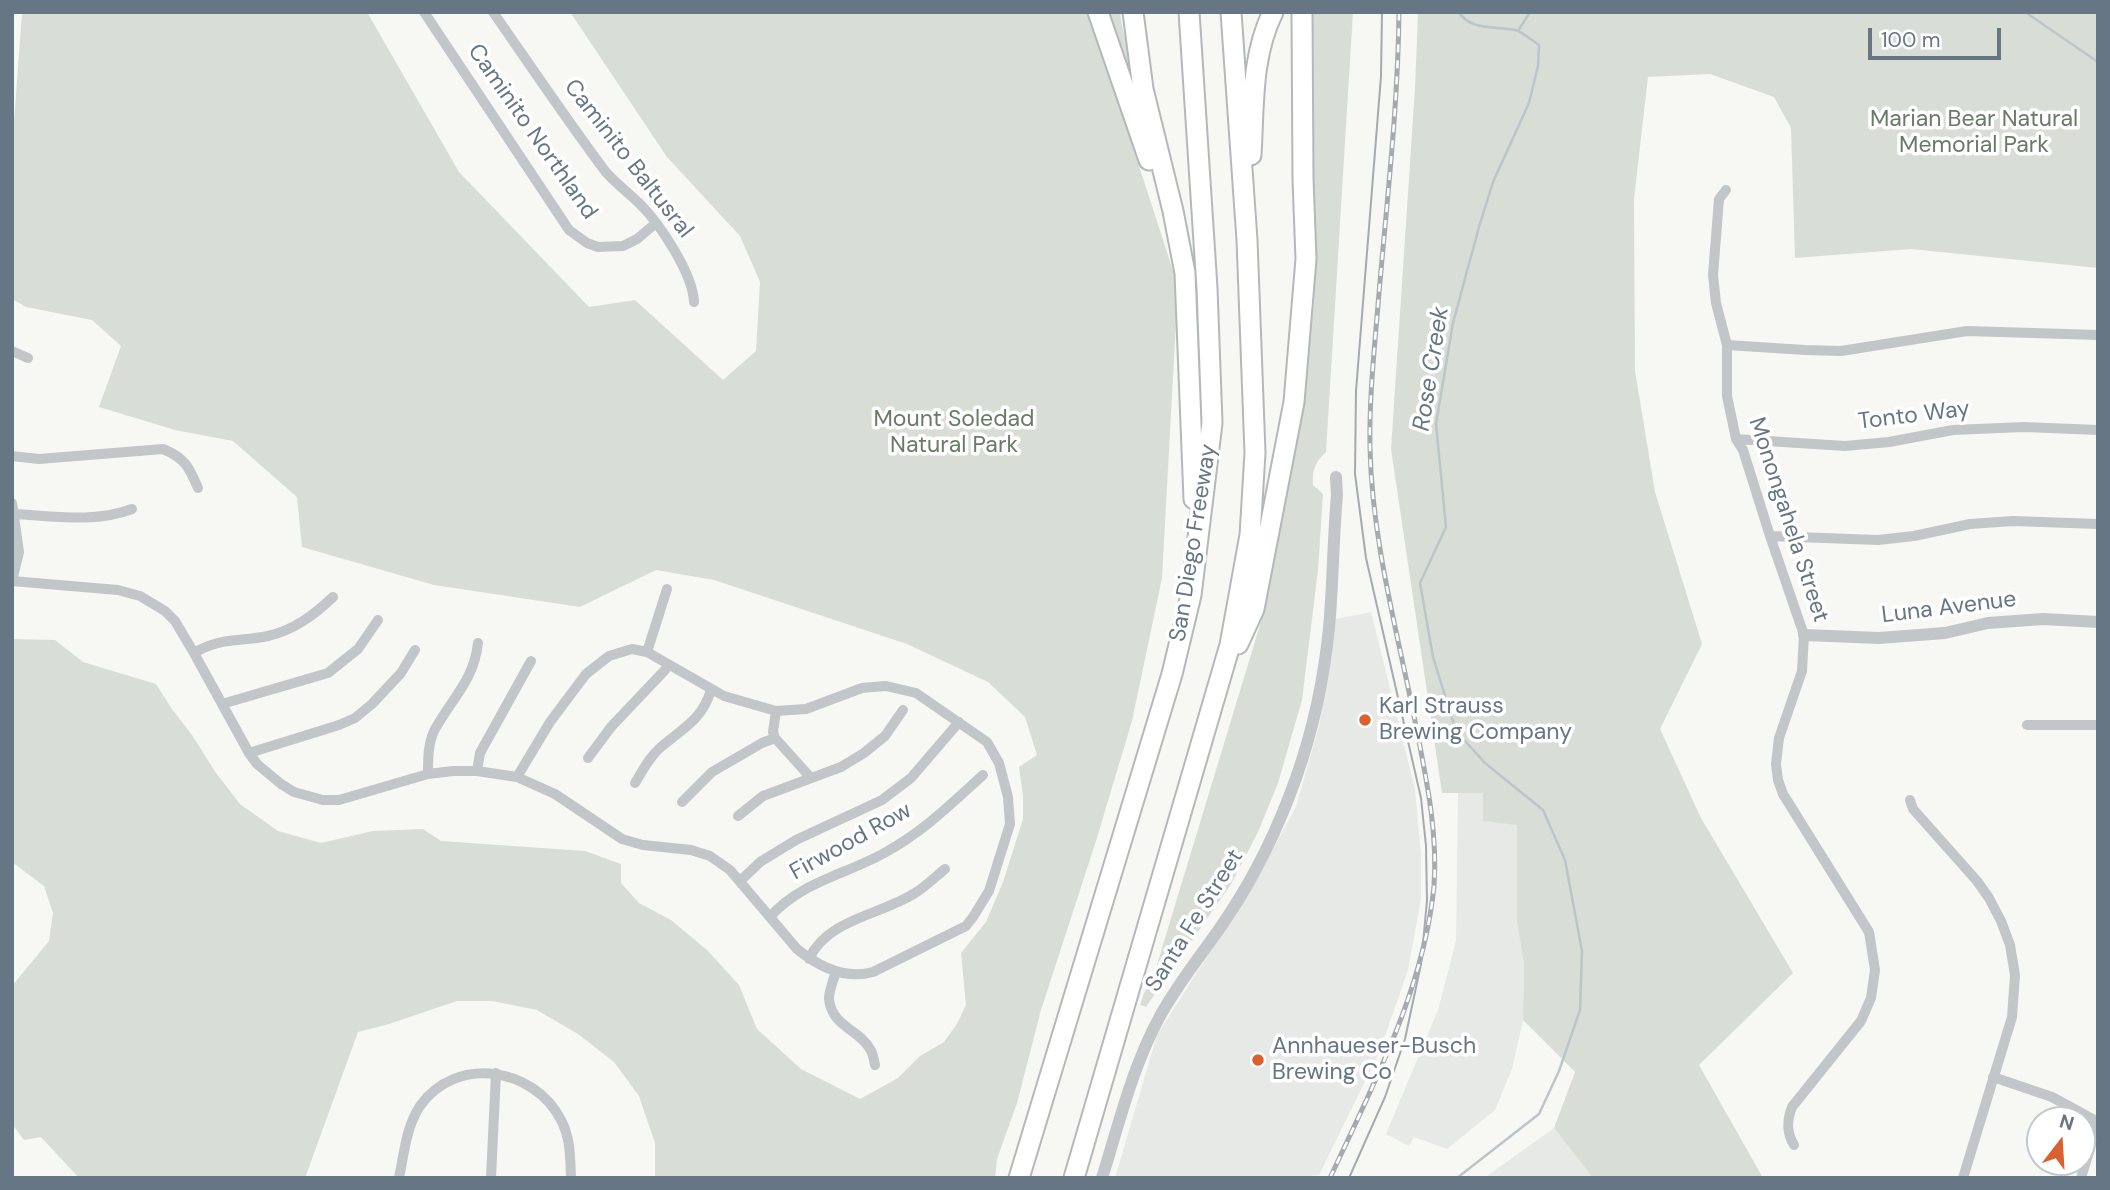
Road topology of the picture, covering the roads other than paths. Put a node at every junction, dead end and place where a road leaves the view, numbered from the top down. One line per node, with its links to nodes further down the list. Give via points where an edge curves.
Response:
1 (424, 12): 10 (street, Caminito Northland, via 569,230 598,247 623,246)
2 (493, 12): 10 (street, Caminito Baltusral, via 607,174)
3 (1098, 12): 12 (highway)
4 (1133, 12): 12 (highway, via 1143,89)
5 (1189, 12): 27 (highway, San Diego Freeway, via 1213,423)
6 (1231, 12): 11 (highway, San Diego Freeway)
7 (1273, 12): 11 (highway, via 1258,54)
8 (1302, 12): 41 (highway, via 1306,259 1294,402 1254,609)
9 (1726, 190): 15 (street, Monongahela Street, via 1719,199 1713,275)
10 (656, 223): 13 (street, Caminito Baltusral, via 694,290)
11 (1247, 240): 41 (highway, San Diego Freeway, via 1255,453 1250,535 1230,645)
12 (1185, 272): 27 (highway)
13 (694, 302)
14 (2098, 335): 15 (street, via 1967,331 1841,351)
15 (1727, 345): 19 (street, Monongahela Street, via 1727,396)
16 (12, 351): 17 (street)
17 (28, 358)
18 (2098, 430): 19 (street, Tonto Way, via 1953,430 1845,446)
19 (1736, 439): 26 (street, Monongahela Street)
20 (12, 456): 22 (street, via 39,460 163,449 187,464)
21 (1336, 477): 75 (street, Santa Fe Street, via 1324,669 1296,779 1249,881 1179,983 1147,1042)
22 (198, 488)
23 (14, 509): 24 (street, via 95,517); 28 (street, via 19,552)
24 (132, 509)
25 (2098, 524): 26 (street, via 1970,524 1878,540)
26 (1770, 536): 33 (street, Monongahela Street)
27 (1196, 562): 73 (highway, San Diego Freeway, via 1172,674)
28 (12, 582): 37 (street, via 118,590 140,596 175,621)
29 (667, 589): 36 (street)
30 (333, 597): 37 (street, via 285,631 224,640)
31 (378, 620): 42 (street, via 358,649 328,673)
32 (2098, 622): 33 (street, Luna Avenue, via 2001,622 1945,633 1879,638)
33 (1804, 635): 69 (street, Monongahela Street, via 1802,671 1779,738 1778,780 1869,932 1875,970 1871,998 1861,1021 1792,1107 1787,1120)
34 (478, 643): 52 (street, via 469,677 434,732)
35 (415, 650): 49 (street, via 401,673 355,718)
36 (647, 652): 39 (street); 54 (street, via 632,649 609,656 586,674)
37 (194, 653): 42 (street)
38 (531, 661): 51 (street, via 480,753)
39 (668, 664): 40 (street); 50 (street)
40 (711, 690): 44 (street); 56 (street, via 696,718 652,755)
41 (1212, 703): 74 (highway, San Diego Freeway)
42 (222, 704): 49 (street)
43 (903, 710): 55 (street, via 885,736 864,753)
44 (776, 711): 45 (street, via 806,709 862,688 886,686 916,693); 48 (street)
45 (959, 722): 61 (street, via 911,778 882,800 796,840 760,862); 64 (street, via 987,742 999,763 1008,797 1010,824 989,891 966,926 873,972)
46 (2027, 725): 47 (street)
47 (2098, 725)
48 (775, 738): 55 (street); 58 (street, via 712,772)
49 (249, 753): 52 (street, via 281,784 323,800 339,800)
50 (587, 758)
51 (477, 771): 52 (street); 54 (street)
52 (428, 774)
53 (983, 775): 62 (street, Firwood Row, via 914,836 808,887)
54 (517, 777): 61 (street, via 555,794 622,839 691,849 710,856)
55 (811, 778): 59 (street, via 763,796)
56 (635, 783)
57 (1910, 800): 67 (street, via 1978,881 2010,945 2014,1003)
58 (682, 802)
59 (738, 816)
60 (945, 869): 63 (street, via 914,893 832,932)
61 (740, 881): 62 (street)
62 (770, 917): 63 (street)
63 (810, 959): 64 (street)
64 (836, 972): 65 (street, via 829,997 832,1011 870,1048)
65 (875, 1065)
66 (496, 1073): 70 (street, via 457,1077 425,1100 410,1125); 71 (street); 72 (street, via 526,1084 556,1112 569,1141)
67 (1993, 1077): 68 (street, via 2052,1097); 76 (street)
68 (2098, 1122): 77 (street)
69 (1794, 1145)
70 (399, 1178)
71 (491, 1178)
72 (571, 1178)
73 (1019, 1178)
74 (1073, 1178)
75 (1102, 1178)
76 (1963, 1178)
77 (2081, 1178)

